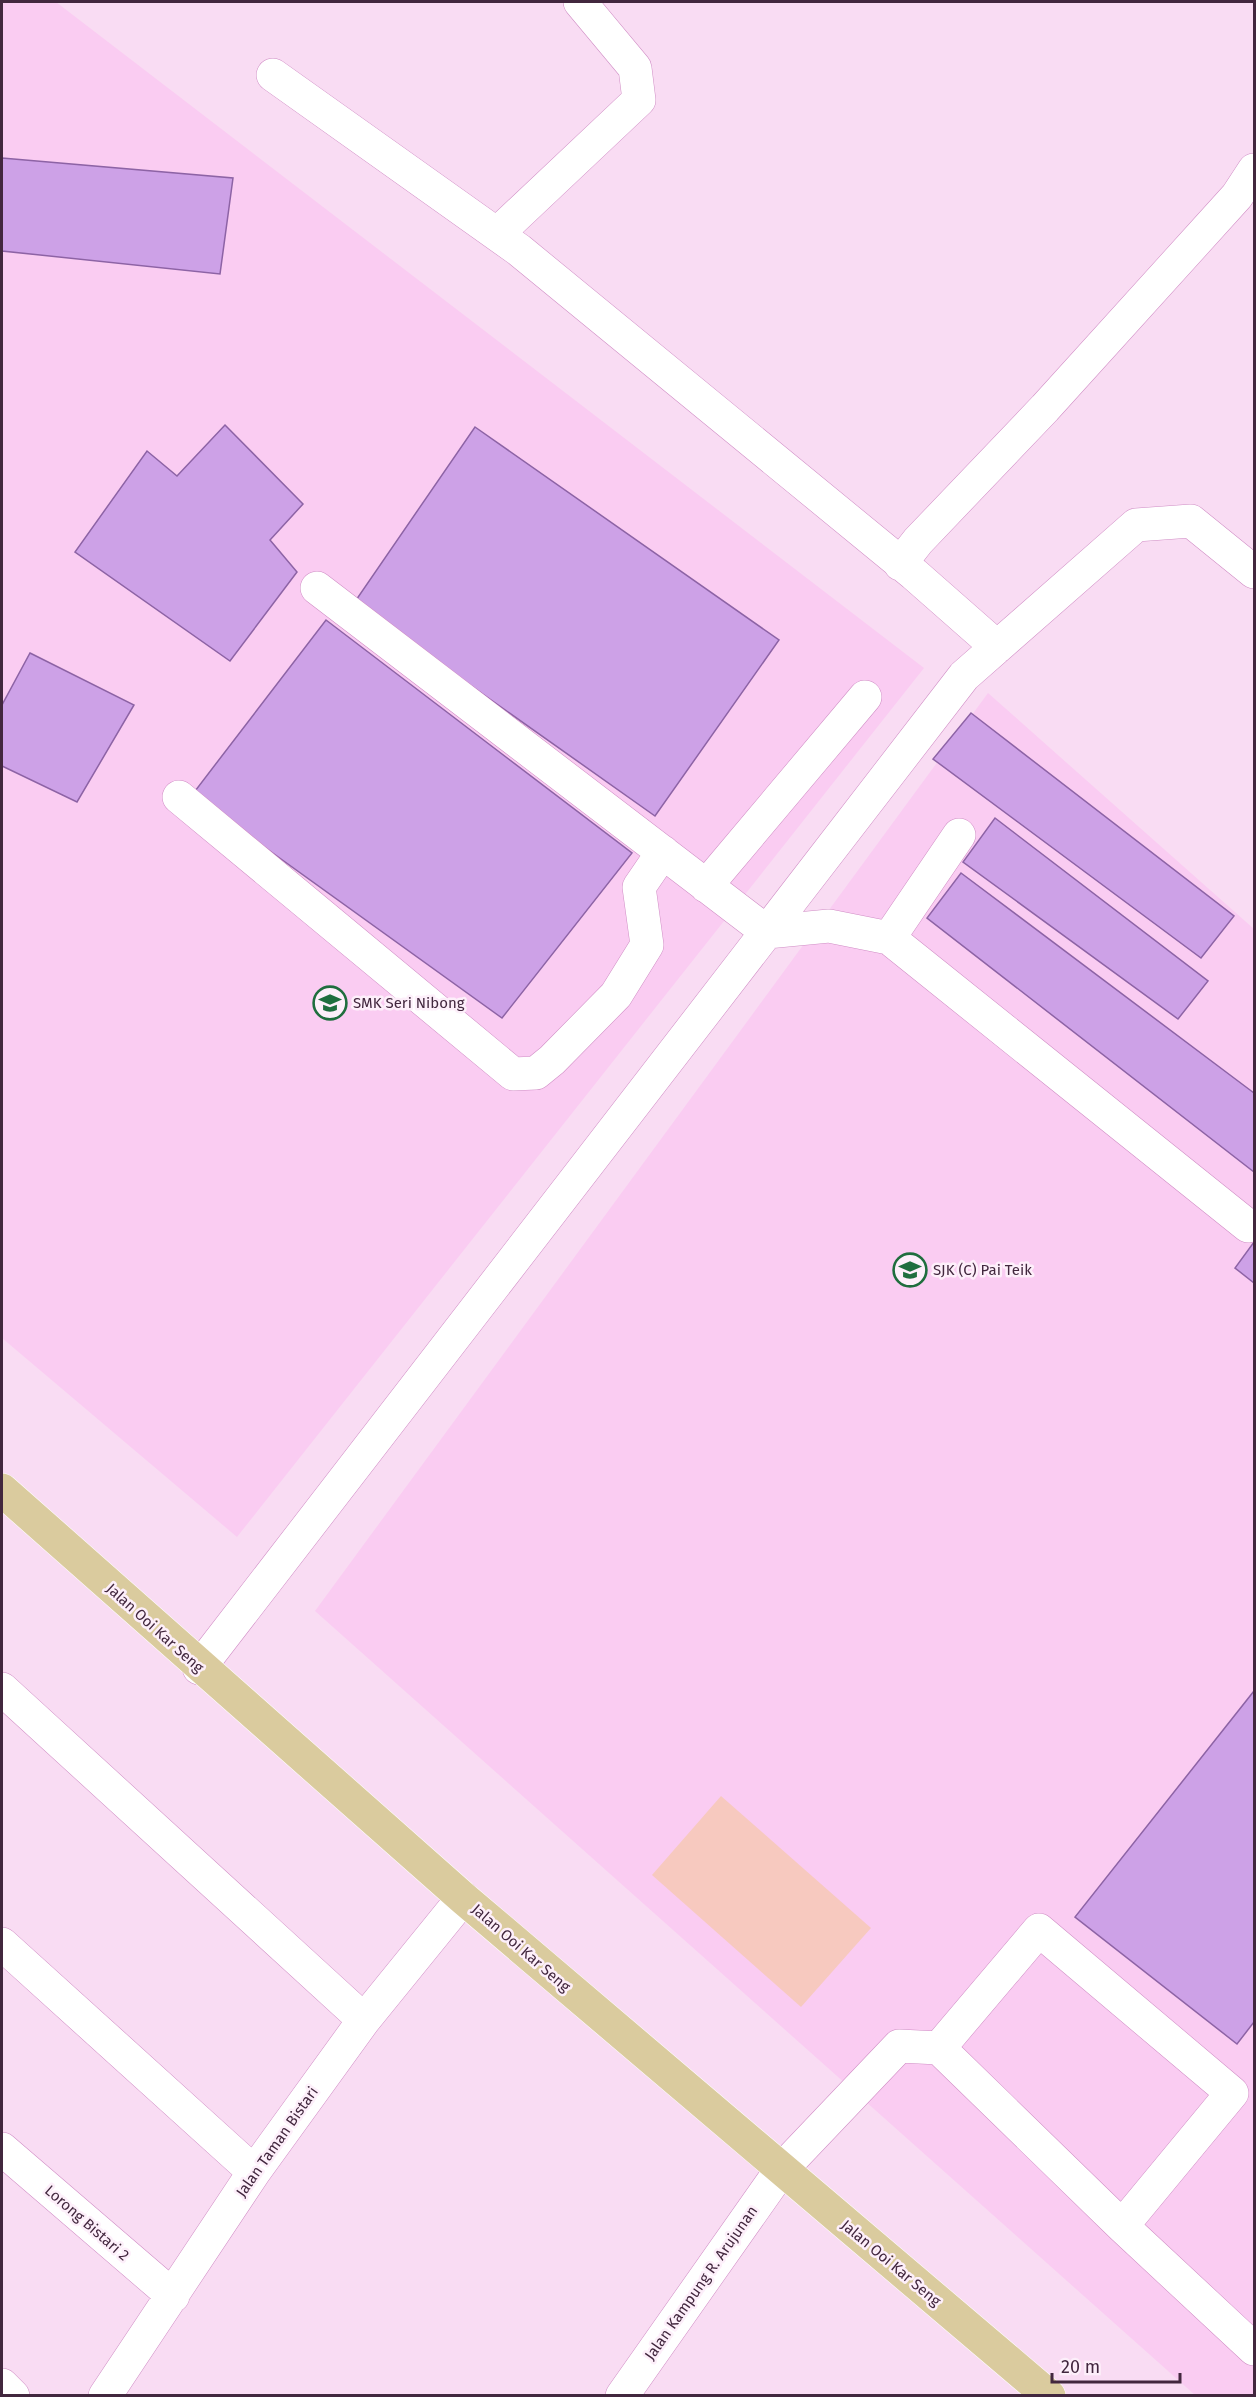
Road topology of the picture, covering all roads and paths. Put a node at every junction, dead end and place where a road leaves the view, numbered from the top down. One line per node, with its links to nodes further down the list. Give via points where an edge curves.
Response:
1 (580, 2): 4 (street, via 635,68 639,100)
2 (273, 75): 4 (street)
3 (1254, 170): 5 (street, via 1237,196)
4 (497, 234): 5 (street)
5 (900, 564): 8 (street)
6 (1254, 572): 8 (street, via 1191,521 1136,525)
7 (317, 588): 12 (street)
8 (997, 647): 14 (street, via 964,676)
9 (866, 698): 13 (street)
10 (179, 796): 12 (street, via 513,1074 536,1073 616,994 647,945 639,887)
11 (959, 834): 15 (street)
12 (663, 852): 13 (street)
13 (706, 886): 14 (street)
14 (767, 932): 15 (street, via 829,926); 18 (street)
15 (889, 938): 16 (street)
16 (1248, 1226)
17 (2, 1490): 18 (main road, Jalan Ooi Kar Seng)
18 (199, 1668): 20 (main road, Jalan Ooi Kar Seng)
19 (2, 1689): 22 (street)
20 (463, 1898): 22 (street, Jalan Taman Bistari); 25 (main road, Jalan Ooi Kar Seng)
21 (2, 1944): 26 (street)
22 (364, 2020): 26 (street, Jalan Taman Bistari)
23 (939, 2048): 25 (street, Jalan Kampung R. Arujunan, via 899,2046); 27 (street); 27 (street, via 1039,1930 1232,2093)
24 (2, 2149): 28 (street, Lorong Bistari 2)
25 (781, 2170): 33 (street, Jalan Kampung R. Arujunan); 34 (main road, Jalan Ooi Kar Seng)
26 (254, 2172): 28 (street, Jalan Taman Bistari)
27 (1122, 2226): 29 (street)
28 (173, 2296): 32 (street, Jalan Taman Bistari)
29 (1254, 2349)
30 (2, 2385): 31 (street)
31 (13, 2396)
32 (105, 2396)
33 (622, 2396)
34 (1049, 2396)

